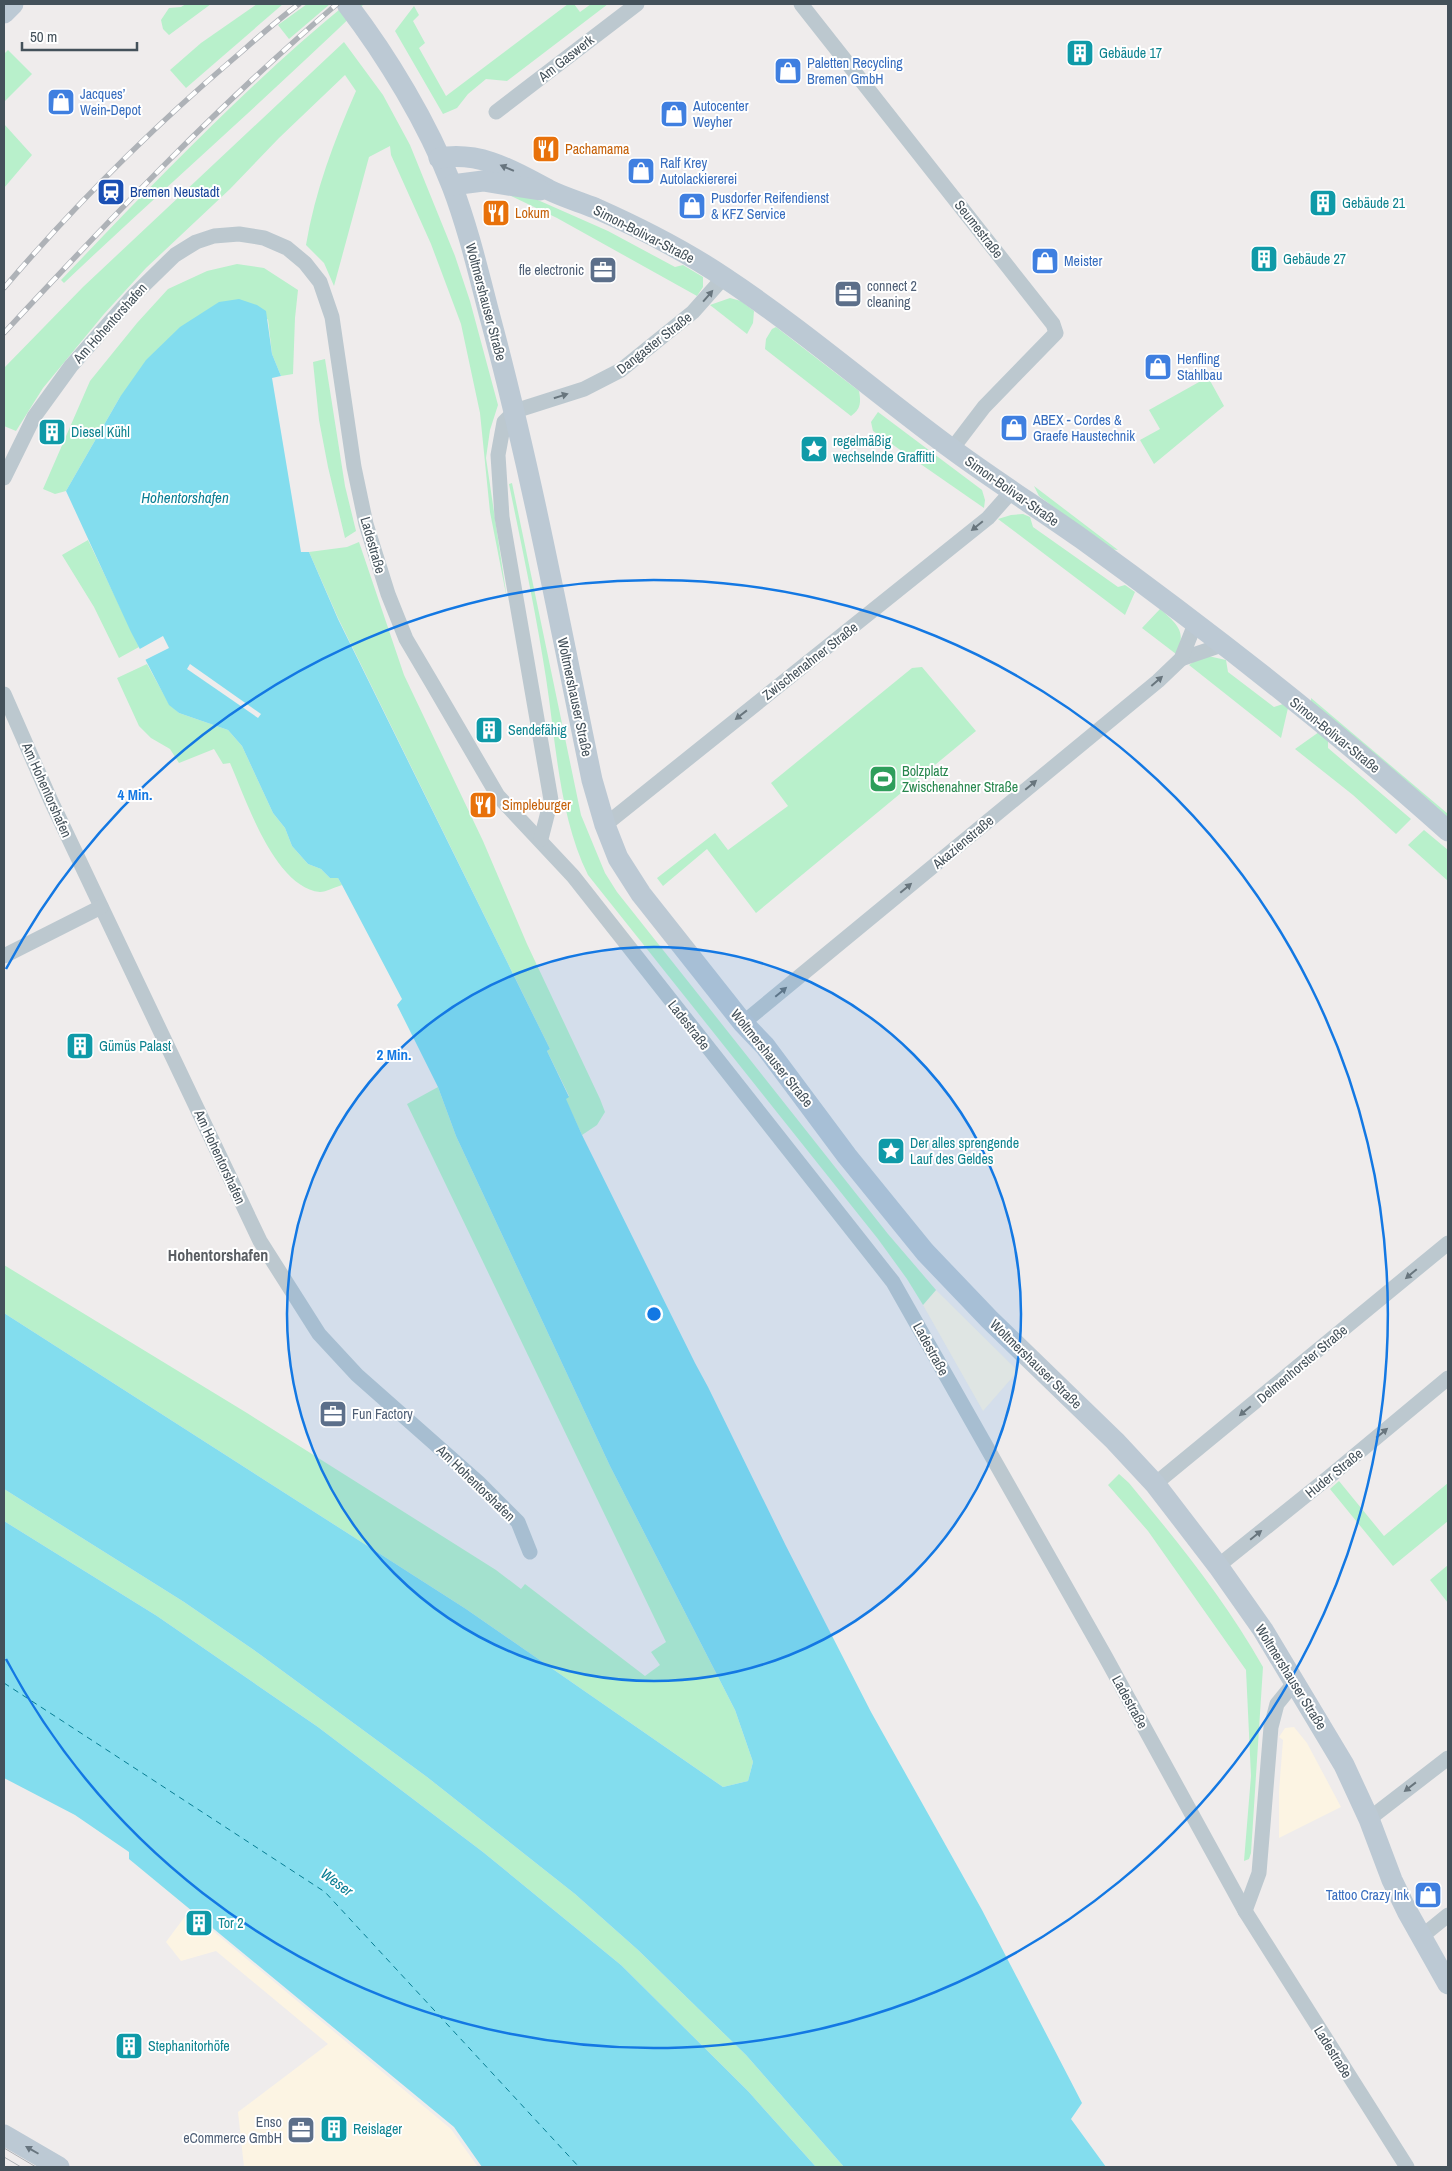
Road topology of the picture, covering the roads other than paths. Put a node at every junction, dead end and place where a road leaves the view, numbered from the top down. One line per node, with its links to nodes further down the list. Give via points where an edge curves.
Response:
1 (13, 4): 5 (street)
2 (347, 4): 7 (street, Woltmershauser Straße, via 411,102)
3 (636, 4): 6 (street, Am Gaswerk)
4 (801, 4): 13 (street, Seumestraße, via 1053,324 1056,334 1049,343 984,407)
5 (4, 13)
6 (496, 112)
7 (439, 158): 8 (street, Woltmershauser Straße); 9 (street, Simon-Bolivar-Straße, one-way to 7, via 495,163 453,156)
8 (452, 185): 9 (street, Simon-Bolivar-Straße, via 483,181); 12 (street, Woltmershauser Straße)
9 (550, 190): 11 (street, Simon-Bolivar-Straße, via 667,243)
10 (264, 238): 14 (street, Am Hohentorshafen, via 239,234 214,236 175,255 134,295 71,366 34,417); 22 (street, Ladestraße, via 287,248 305,263 324,291 332,317 352,458 366,524 406,639 498,796)
11 (724, 277): 12 (street, Dangaster Straße, one-way to 11, via 584,389 621,370 692,312); 13 (street, Simon-Bolivar-Straße, via 820,345)
12 (515, 411): 20 (street, Woltmershauser Straße, via 592,780); 22 (street, via 504,422 498,455 502,517 551,800)
13 (952, 448): 15 (street, Simon-Bolivar-Straße)
14 (4, 478)
15 (1011, 492): 16 (street, Simon-Bolivar-Straße, via 1081,539); 20 (street, Zwischenahner Straße, one-way to 20, via 988,518)
16 (1195, 624): 17 (street, Simon-Bolivar-Straße); 18 (street, Akazienstraße)
17 (1222, 644): 18 (street, Akazienstraße); 21 (street, Simon-Bolivar-Straße)
18 (1180, 659): 25 (street, Akazienstraße, one-way to 18, via 1158,681)
19 (4, 694): 23 (street, Am Hohentorshafen)
20 (605, 825): 25 (street, Woltmershauser Straße, via 618,858 641,894)
21 (1448, 831)
22 (541, 839): 34 (street, Ladestraße, via 893,1282)
23 (101, 907): 24 (street); 29 (street, Am Hohentorshafen, via 260,1241 292,1294 319,1334 357,1375 478,1482 518,1522)
24 (4, 956)
25 (743, 1023): 28 (street, Woltmershauser Straße, via 765,1046 847,1156 925,1252)
26 (1448, 1243): 28 (street, Delmenhorster Straße, one-way to 28)
27 (1448, 1378): 30 (street, Huder Straße, one-way to 27)
28 (1155, 1484): 30 (street, Woltmershauser Straße)
29 (530, 1552)
30 (1218, 1566): 31 (street, Woltmershauser Straße)
31 (1295, 1682): 33 (street, Woltmershauser Straße, via 1344,1764); 34 (street, via 1277,1704 1271,1727 1259,1873)
32 (1448, 1758): 33 (street, one-way to 33)
33 (1369, 1819): 36 (street, Woltmershauser Straße, via 1392,1880)
34 (1245, 1911): 40 (street, Ladestraße)
35 (1448, 1915): 36 (street)
36 (1421, 1937): 37 (street, Woltmershauser Straße)
37 (1448, 1984)
38 (4, 2134): 39 (street, one-way to 38)
39 (59, 2167)
40 (1406, 2167)

